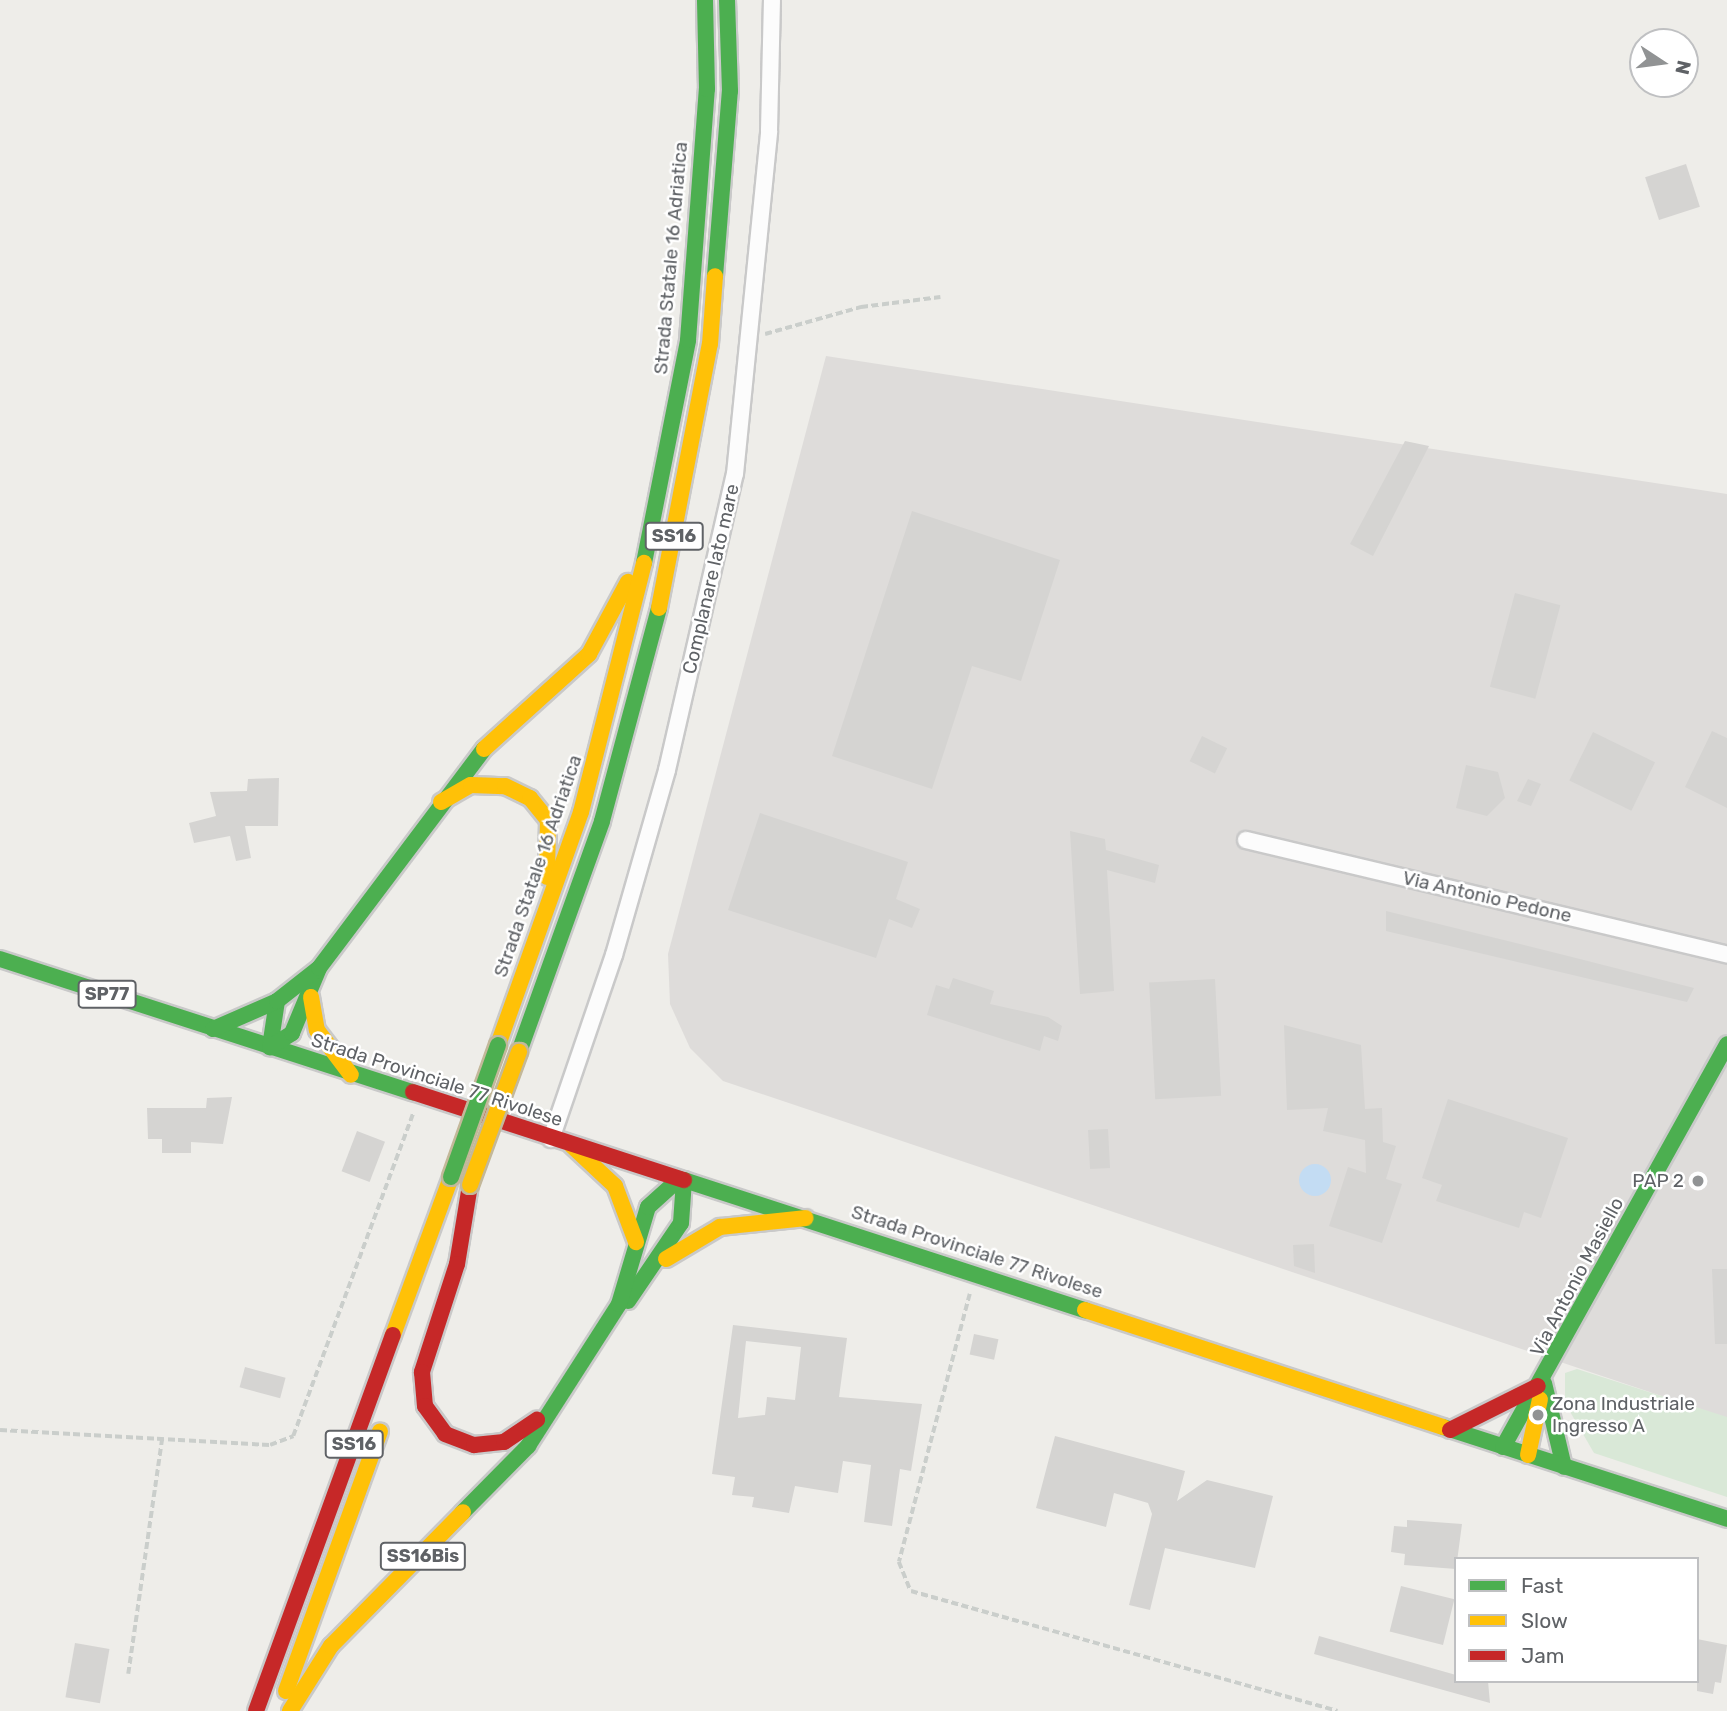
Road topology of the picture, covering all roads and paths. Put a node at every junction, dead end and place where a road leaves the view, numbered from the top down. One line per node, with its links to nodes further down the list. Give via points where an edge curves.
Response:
1 (705, 0): 6 (main road, Strada Statale 16 Adriatica / SS16, via 707,89 688,340)
2 (727, 0): 23 (main road, SS16, bridge, via 730,91 709,344 649,654 602,821)
3 (772, 0): 5 (street, Complanare lato mare, via 772,90)
4 (940, 297): 5 (path, via 861,307)
5 (750, 338): 20 (street, Complanare lato mare, via 735,474 714,578 618,942)
6 (664, 483): 7 (main road, via 618,609 589,654 474,757); 9 (main road, Strada Statale 16 Adriatica / SS16, via 623,662)
7 (432, 807): 9 (main road, via 471,785 505,786 530,798 548,820 552,849); 12 (main road)
8 (1246, 840): 10 (street, Via Antonio Pedone)
9 (533, 953): 41 (main road, Strada Statale 16 Adriatica / SS16, bridge)
10 (1727, 955)
11 (0, 959): 15 (main road, SP77)
12 (319, 968): 13 (main road); 14 (main road)
13 (311, 997): 17 (main road, via 292,1033); 18 (main road, via 317,1030)
14 (277, 1001): 15 (main road); 17 (main road, via 269,1022)
15 (213, 1029): 17 (main road, Strada Provinciale 77 Rivolese / SP77)
16 (1727, 1044): 30 (main road, Via Antonio Masiello)
17 (270, 1047): 18 (main road, Strada Provinciale 77 Rivolese / SP77)
18 (351, 1075): 19 (main road, Strada Provinciale 77 Rivolese / SP77)
19 (419, 1097): 20 (main road, Strada Provinciale 77 Rivolese / SP77); 35 (path, via 293,1436 270,1445)
20 (551, 1139): 21 (main road, Strada Provinciale 77 Rivolese / SP77)
21 (571, 1145): 22 (main road, Strada Provinciale 77 Rivolese / SP77); 25 (main road, via 615,1186)
22 (681, 1179): 24 (main road, Strada Provinciale 77 Rivolese / SP77); 25 (main road, via 648,1207); 27 (main road, via 681,1223)
23 (470, 1185): 29 (main road, SS16); 31 (main road, via 457,1264 422,1371 425,1406 445,1434 489,1445 523,1432)
24 (806, 1218): 26 (main road, Strada Provinciale 77 Rivolese / SP77); 27 (main road, via 709,1230)
25 (636, 1242): 28 (main road, via 630,1279)
26 (975, 1275): 34 (main road, Strada Provinciale 77 Rivolese / SP77); 44 (path, via 899,1562 911,1591)
27 (649, 1276): 28 (main road)
28 (602, 1331): 31 (main road)
29 (403, 1369)
30 (1544, 1383): 34 (main road); 36 (main road); 37 (main road); 38 (main road, via 1553,1440)
31 (557, 1400): 43 (main road, SS16Bis, via 499,1480 331,1646)
32 (388, 1409): 42 (main road, SS16)
33 (0, 1430): 35 (path)
34 (1450, 1430): 36 (main road, Strada Provinciale 77 Rivolese / SP77)
35 (162, 1438): 40 (path)
36 (1503, 1447): 37 (main road, Strada Provinciale 77 Rivolese / SP77)
37 (1528, 1455): 38 (main road, Strada Provinciale 77 Rivolese / SP77)
38 (1564, 1466): 39 (main road, Strada Provinciale 77 Rivolese / SP77)
39 (1727, 1519)
40 (128, 1674)
41 (256, 1711)
42 (278, 1711)
43 (290, 1711)
44 (1337, 1711)

